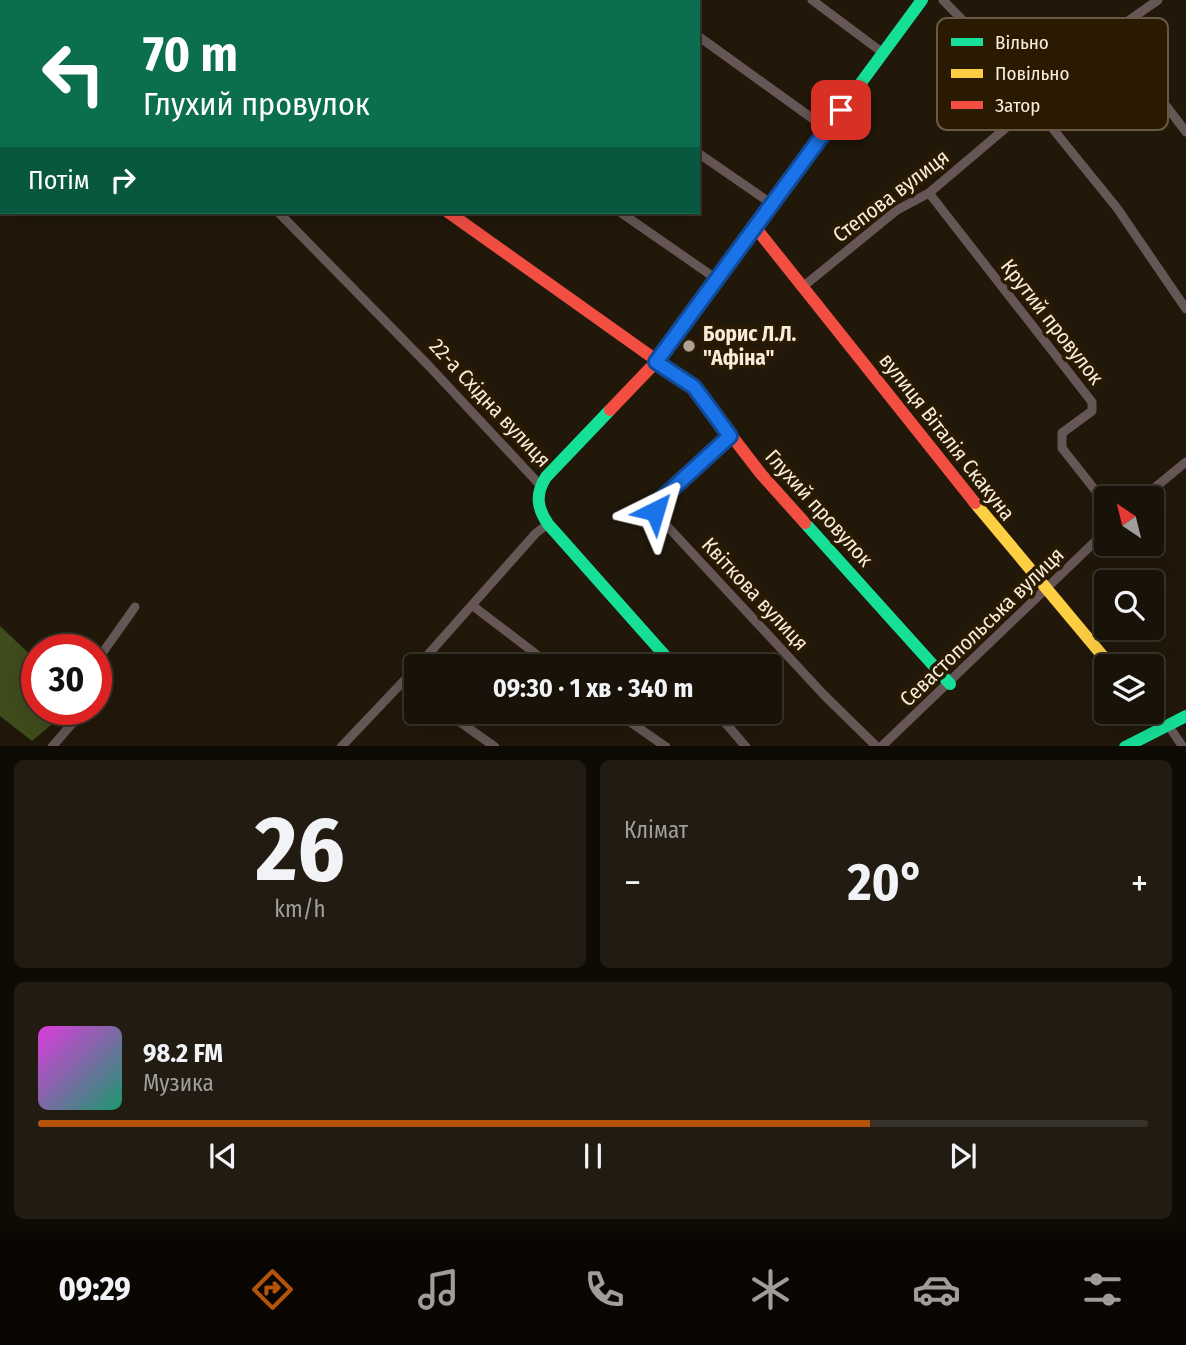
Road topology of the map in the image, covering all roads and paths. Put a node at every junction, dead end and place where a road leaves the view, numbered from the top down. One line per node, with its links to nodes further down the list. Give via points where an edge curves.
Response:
1 (812, 0): 8 (street)
2 (922, 0): 8 (street)
3 (943, 0): 5 (street)
4 (1158, 0): 6 (street, Степова вулиця)
5 (960, 18)
6 (1132, 18)
7 (700, 37): 10 (street)
8 (883, 52): 10 (street)
9 (1168, 108): 13 (street)
10 (827, 129): 16 (street)
11 (1003, 130): 15 (street, Степова вулиця)
12 (1053, 130): 23 (street, via 1117,208)
13 (1186, 132)
14 (700, 154): 16 (street)
15 (929, 193): 22 (street, Степова вулиця, via 897,210); 29 (street, Крутий провулок, via 1092,402 1092,411 1062,433 1062,448)
16 (772, 204): 20 (street)
17 (280, 214): 27 (street, 22-а Східна вулиця)
18 (451, 214): 24 (street, Глухий провулок)
19 (623, 214): 21 (street)
20 (755, 227): 21 (street); 22 (street, вулиця Віталія Скакуна)
21 (715, 278): 24 (street)
22 (805, 285): 32 (street, вулиця Віталія Скакуна)
23 (1186, 309)
24 (656, 362): 25 (street, Глухий провулок, via 694,387); 27 (street)
25 (730, 436): 41 (street, Глухий провулок); 54 (street, Квіткова вулиця, via 660,500 656,513 824,695)
26 (1186, 462): 28 (street)
27 (540, 485): 30 (street, 22-а Східна вулиця, via 538,504)
28 (1157, 486)
29 (1094, 489)
30 (548, 524): 33 (street); 38 (street, 22-а Східна вулиця)
31 (1094, 543): 32 (street, Севастопольська вулиця)
32 (1044, 593): 39 (street, вулиця Віталія Скакуна); 41 (street, Севастопольська вулиця)
33 (473, 606): 36 (street); 37 (street)
34 (135, 607): 35 (street)
35 (112, 639)
36 (429, 654)
37 (536, 654)
38 (663, 654)
39 (1100, 654)
40 (403, 682): 50 (street)
41 (950, 684): 55 (street, Севастопольська вулиця)
42 (1186, 716): 48 (street)
43 (463, 724): 51 (street)
44 (633, 724): 52 (street)
45 (727, 724): 53 (street)
46 (1163, 724): 48 (street)
47 (71, 725): 49 (street)
48 (1165, 727): 56 (street); 57 (street)
49 (53, 746)
50 (342, 746)
51 (494, 746)
52 (665, 746)
53 (746, 746)
54 (878, 746)
55 (880, 746)
56 (1127, 746)
57 (1182, 746)

